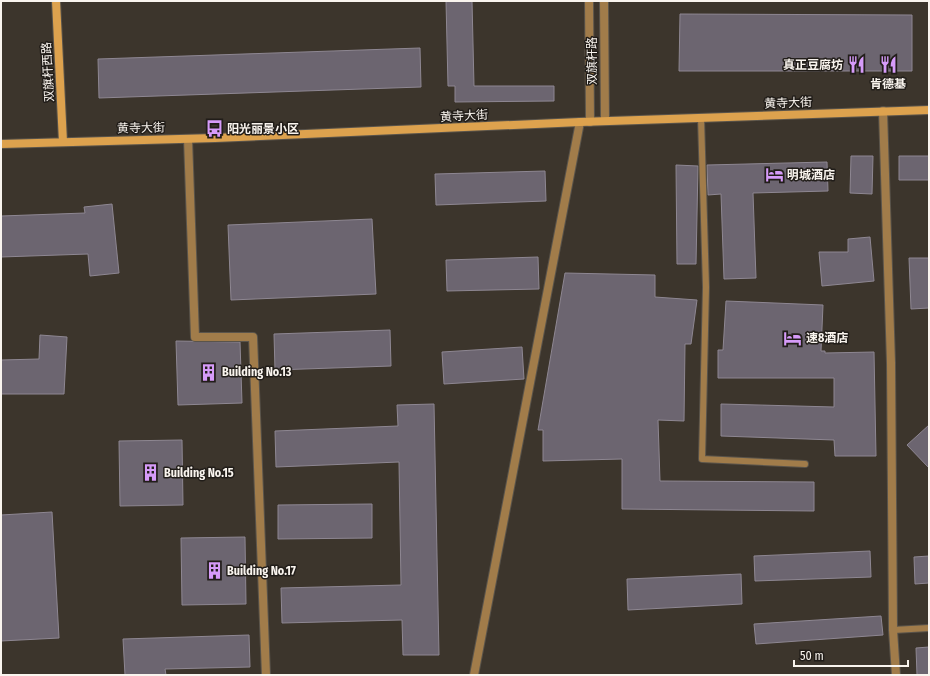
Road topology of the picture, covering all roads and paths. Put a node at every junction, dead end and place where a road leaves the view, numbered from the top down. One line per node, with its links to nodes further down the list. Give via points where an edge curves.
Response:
1 (56, 1): 11 (street, 双旗杆西路)
2 (589, 1): 9 (street)
3 (604, 1): 7 (street, 双旗杆路)
4 (929, 110): 5 (street, 黄寺大街)
5 (883, 111): 6 (street, 黄寺大街); 15 (street, via 891,363)
6 (701, 118): 7 (street, 黄寺大街); 13 (lane, via 706,287 702,460)
7 (604, 121): 9 (street, 黄寺大街)
8 (580, 122): 9 (street, 黄寺大街); 10 (street, 黄寺大街); 17 (street)
9 (590, 122)
10 (188, 139): 11 (street, 黄寺大街); 16 (street, via 195,338 253,337)
11 (63, 142): 12 (street, 黄寺大街)
12 (1, 144)
13 (805, 464)
14 (929, 628): 15 (lane)
15 (893, 630): 18 (street)
16 (266, 675)
17 (474, 675)
18 (896, 675)

